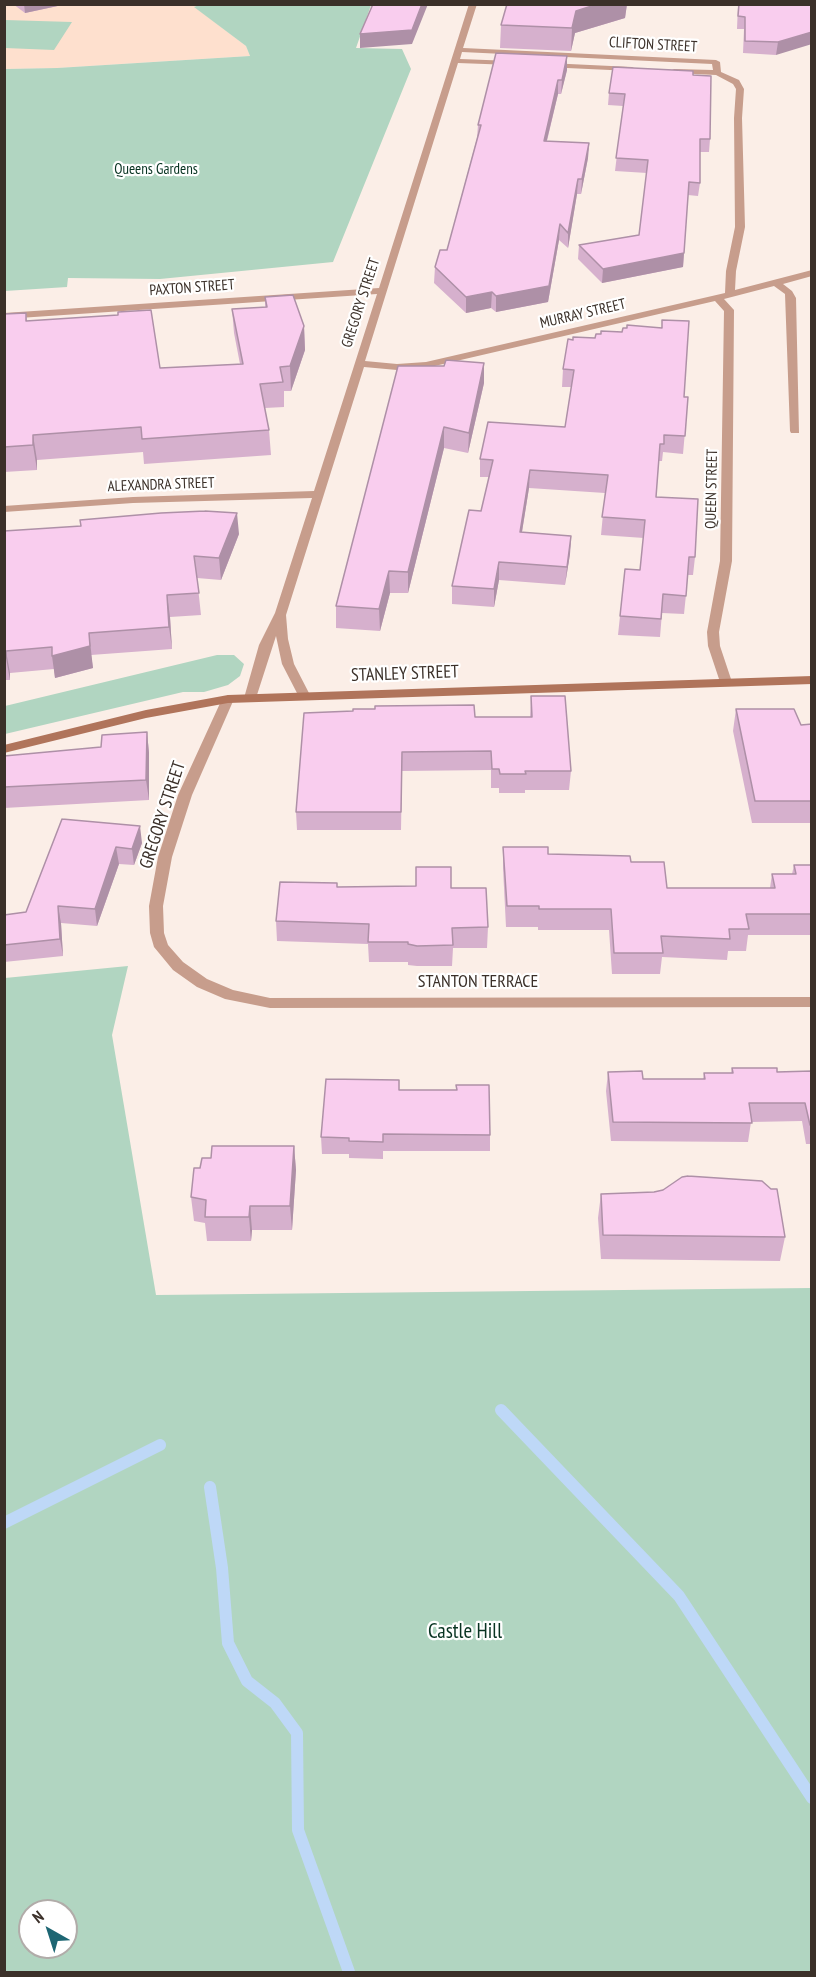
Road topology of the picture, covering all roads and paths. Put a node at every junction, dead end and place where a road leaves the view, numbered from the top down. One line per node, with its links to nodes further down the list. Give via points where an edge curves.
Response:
1 (473, 4): 2 (street, GREGORY STREET)
2 (459, 50): 3 (street, GREGORY STREET); 8 (street, CLIFTON STREET, via 716,62)
3 (456, 61): 4 (street); 11 (street, GREGORY STREET)
4 (518, 63)
5 (541, 64): 6 (street, CLIFTON STREET)
6 (647, 69)
7 (659, 70): 8 (street, CLIFTON STREET)
8 (717, 73): 12 (street, via 736,82 740,89 740,227)
9 (812, 273): 10 (street, MURRAY STREET)
10 (777, 284): 12 (street, MURRAY STREET); 16 (street, via 791,298)
11 (382, 291): 14 (street, PAXTON STREET); 15 (street, GREGORY STREET)
12 (730, 295): 13 (street, MURRAY STREET)
13 (717, 298): 15 (street, MURRAY STREET, via 426,365); 21 (street, QUEEN STREET, via 729,309 726,561 713,632)
14 (4, 316)
15 (359, 364): 17 (street, GREGORY STREET)
16 (795, 431)
17 (319, 494): 18 (street, ALEXANDRA STREET); 19 (street, GREGORY STREET)
18 (4, 509)
19 (281, 613): 22 (street, GREGORY STREET, via 284,651); 23 (street, GREGORY STREET, via 265,645)
20 (812, 680): 21 (main road, STANLEY STREET)
21 (726, 682): 22 (main road, STANLEY STREET)
22 (304, 695): 23 (main road, STANLEY STREET)
23 (250, 698): 24 (main road, STANLEY STREET)
24 (228, 699): 25 (main road, STANLEY STREET, via 169,709); 26 (street, GREGORY STREET, via 185,795 165,857 156,906)
25 (4, 749)
26 (161, 947): 27 (street, STANTON TERRACE, via 178,966 202,983 230,995 270,1003)
27 (812, 1002)

